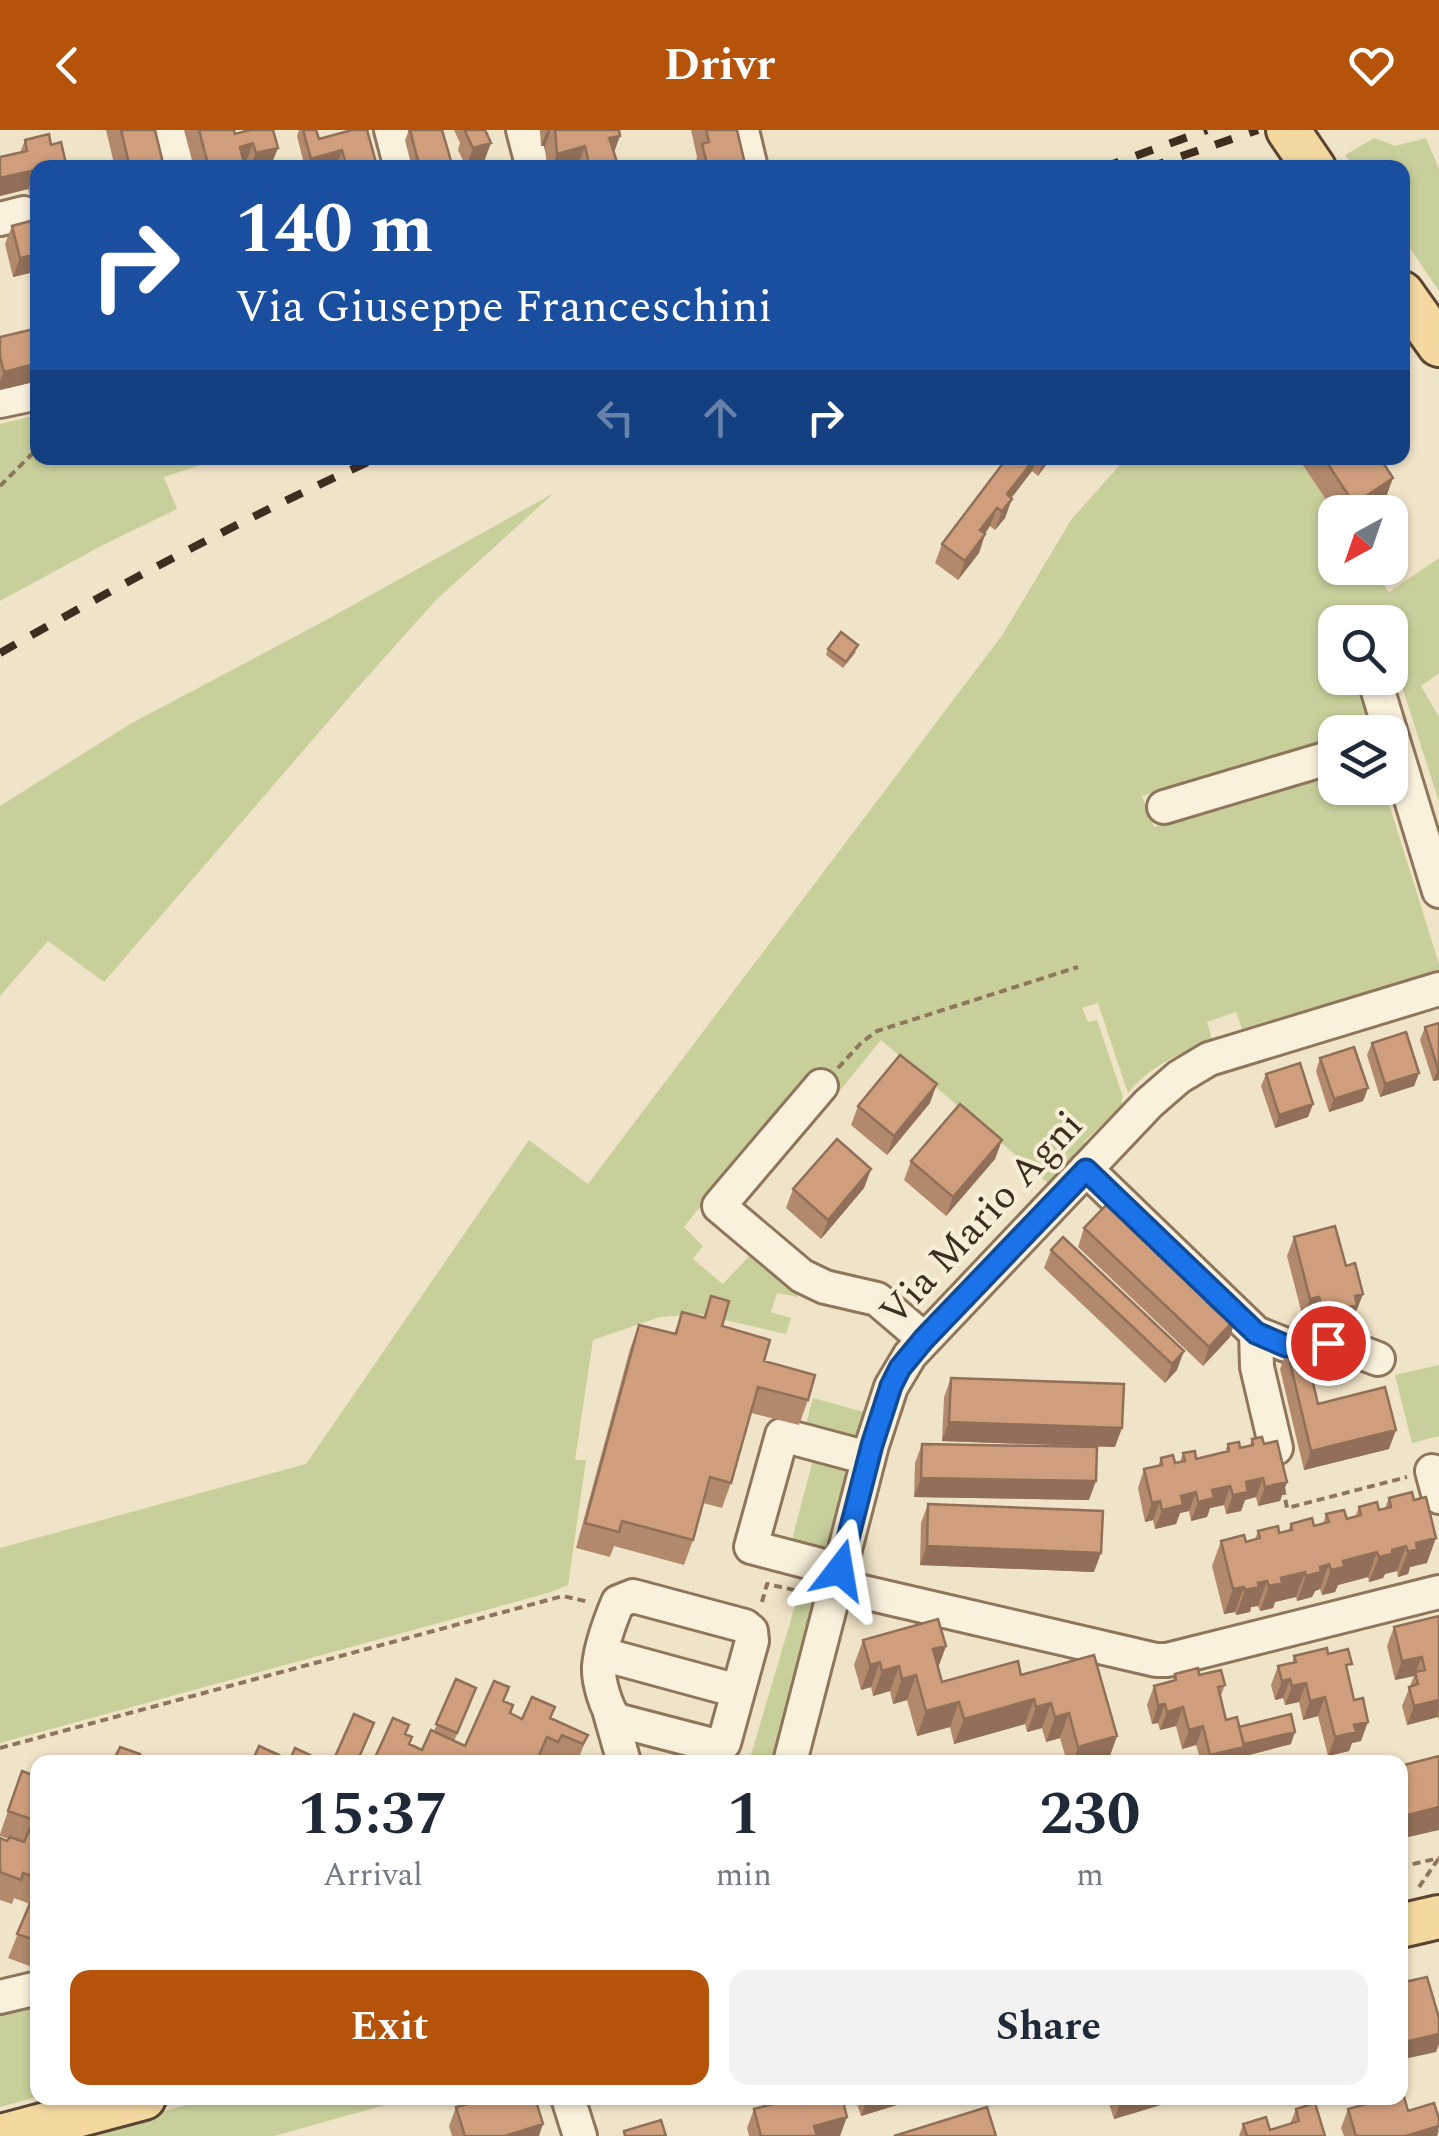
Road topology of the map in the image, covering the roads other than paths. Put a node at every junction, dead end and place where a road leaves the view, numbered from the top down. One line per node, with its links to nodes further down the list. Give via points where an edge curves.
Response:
1 (172, 130): 6 (street)
2 (391, 130): 7 (street)
3 (524, 130): 8 (street)
4 (742, 130): 9 (street)
5 (1288, 130): 10 (main road)
6 (180, 160)
7 (398, 160)
8 (531, 160)
9 (749, 160)
10 (1309, 160)
11 (1410, 304): 12 (main road)
12 (1439, 345)
13 (30, 394): 14 (street)
14 (0, 401)
15 (1318, 761): 17 (street)
16 (1408, 791): 18 (street)
17 (1164, 807)
18 (1439, 891)
19 (1439, 989): 21 (street, Via Mario Agni, via 1199,1064 1150,1103)
20 (821, 1086): 23 (street, via 720,1206 802,1276 876,1300)
21 (1086, 1170): 22 (street); 23 (street, Via Mario Agni)
22 (1256, 1333): 24 (street, via 1286,1346 1339,1344); 25 (street)
23 (924, 1339): 26 (street, Via Mario Agni, via 891,1386)
24 (1378, 1359)
25 (1276, 1448)
26 (868, 1458): 27 (street, Via Mario Agni); 27 (street, via 782,1435 752,1547)
27 (836, 1585): 28 (street, via 1156,1660); 33 (street, Via Mario Agni)
28 (1439, 1592)
29 (602, 1654): 30 (street); 30 (street, via 615,1608 633,1596 752,1631); 31 (street)
30 (738, 1690): 31 (street, via 718,1748)
31 (610, 1713): 32 (street)
32 (622, 1755)
33 (792, 1755)
34 (30, 1990): 35 (street)
35 (0, 1998)
36 (118, 2105): 38 (main road)
37 (570, 2105): 39 (street)
38 (1, 2136)
39 (580, 2136)

